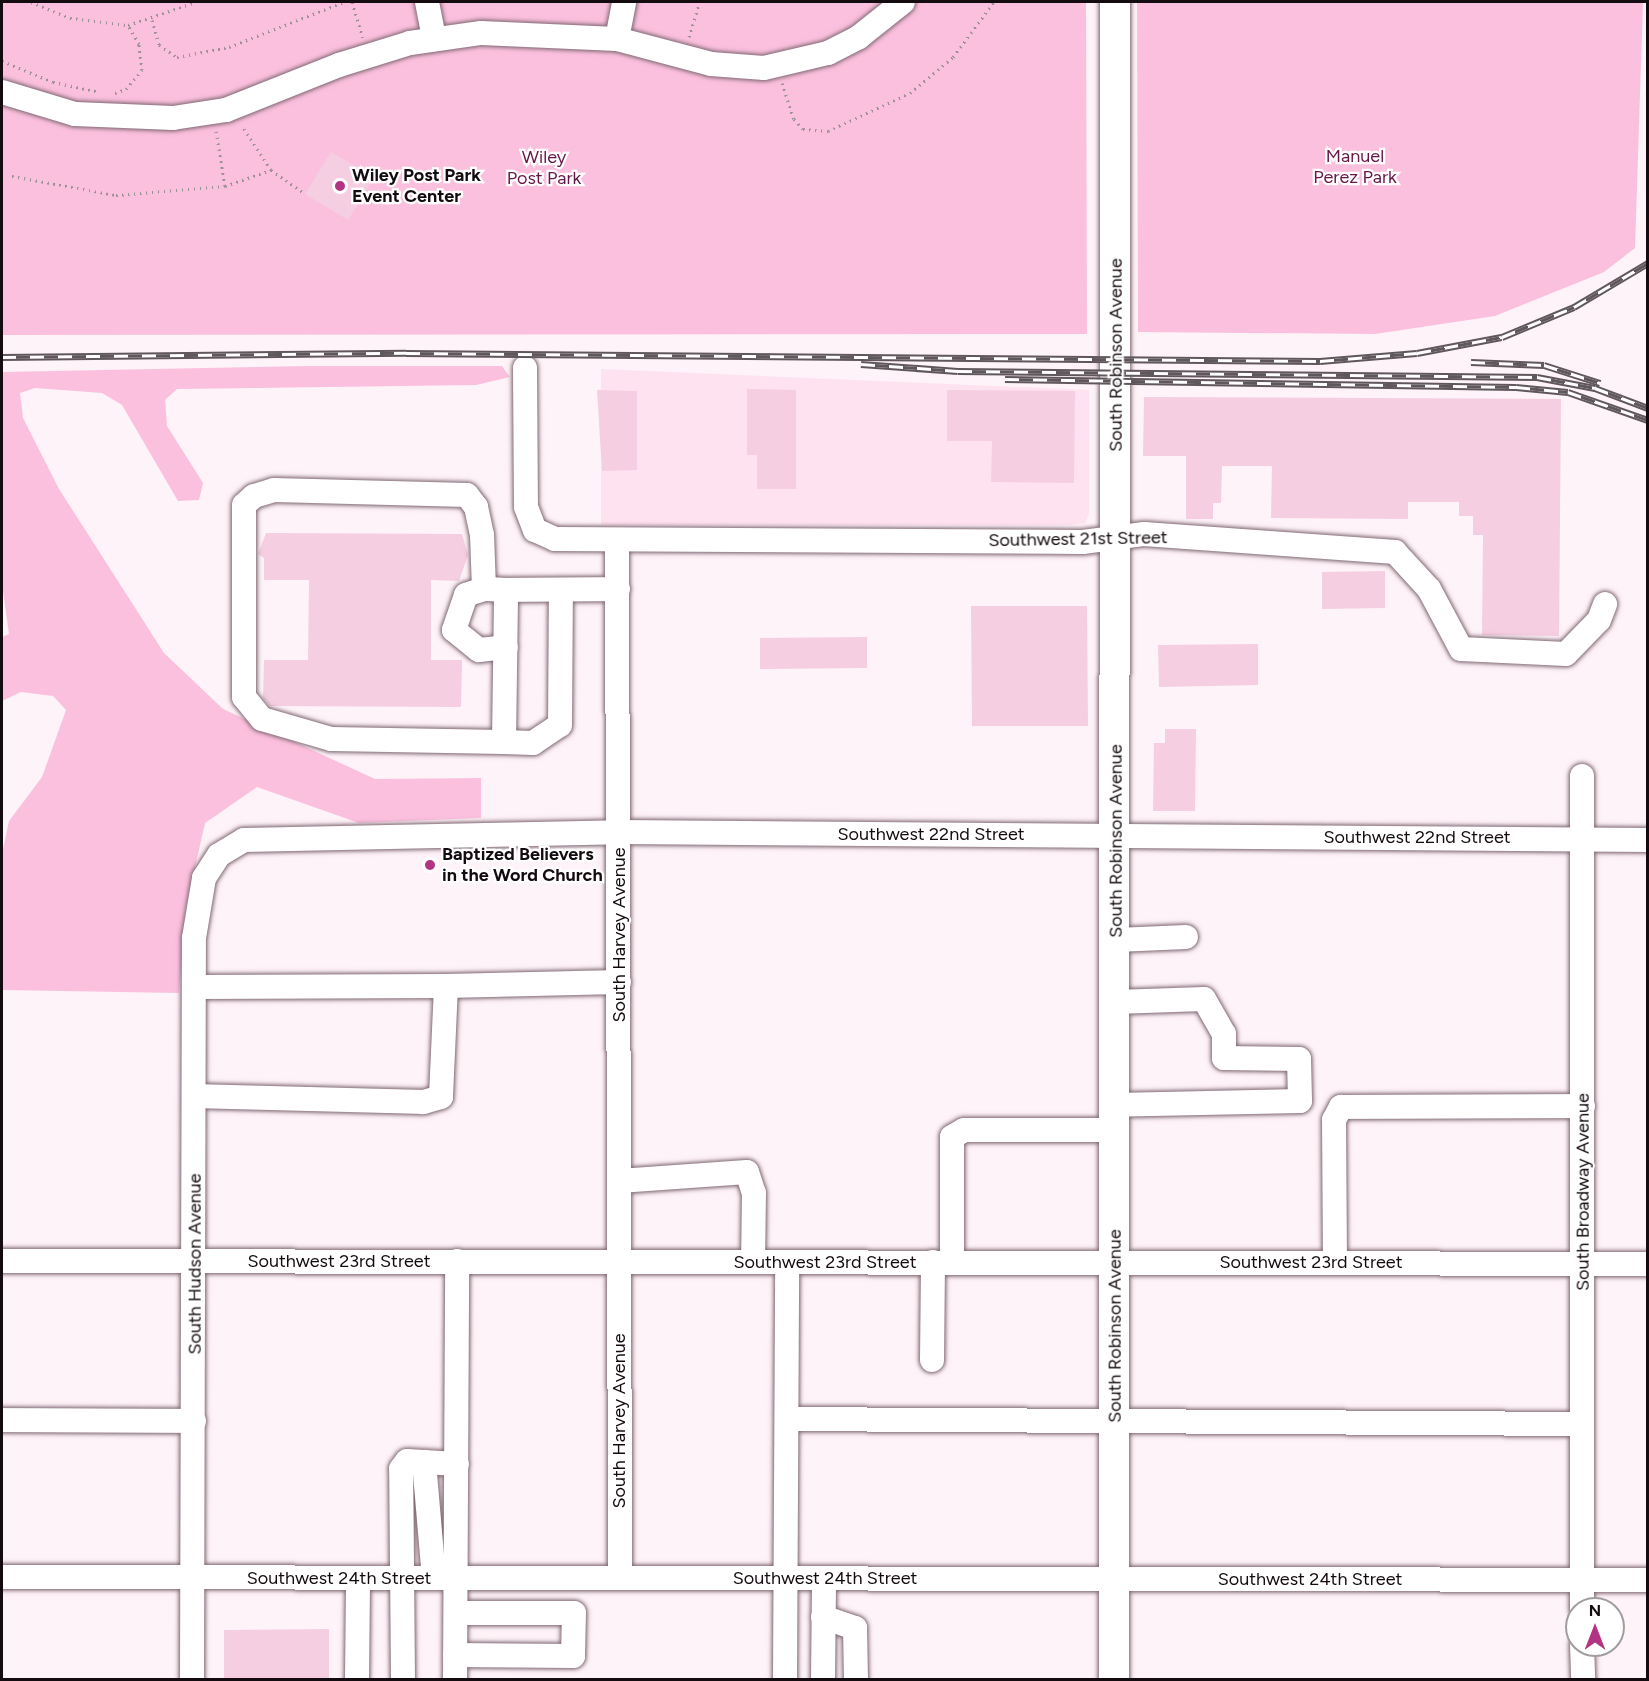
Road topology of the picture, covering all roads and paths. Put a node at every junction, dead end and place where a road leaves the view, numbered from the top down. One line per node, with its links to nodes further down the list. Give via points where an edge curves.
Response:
1 (31, 2): 9 (path, via 70,18)
2 (196, 2): 8 (path)
3 (344, 2): 8 (path, via 229,47 177,57 159,45)
4 (427, 2): 10 (street)
5 (624, 2): 11 (street)
6 (903, 2): 11 (street, via 859,37 793,64 711,64)
7 (1115, 2): 19 (main road, South Robinson Avenue)
8 (152, 20): 9 (path)
9 (128, 25): 12 (path, via 139,44 142,70 126,89 115,93 53,82)
10 (434, 39): 11 (street, via 536,32); 13 (street, via 339,65 225,111 173,118 75,114)
11 (617, 39)
12 (2, 62)
13 (2, 92)
14 (239, 117): 15 (path)
15 (271, 170): 16 (path); 17 (path)
16 (225, 186)
17 (302, 192)
18 (525, 368): 20 (street, via 525,498 531,524 555,539)
19 (1116, 538): 20 (street, Southwest 21st Street); 24 (street, Southwest 21st Street, via 1144,534 1395,552 1429,589 1461,649 1566,654 1599,620); 29 (main road, South Robinson Avenue)
20 (617, 541): 21 (street, South Harvey Avenue)
21 (618, 589): 23 (street); 28 (street, South Harvey Avenue)
22 (495, 590): 23 (street); 25 (street); 25 (street, via 466,595 454,630 479,650); 26 (street, via 476,507 467,495 274,490 244,505 244,697 262,719 331,739)
23 (561, 590): 26 (street, via 560,725 533,743)
24 (1605, 604)
25 (506, 646): 26 (street)
26 (504, 742)
27 (1582, 776): 30 (street, South Broadway Avenue)
28 (619, 832): 29 (street, Southwest 22nd Street); 32 (street, Southwest 22nd Street, via 267,838 244,840); 35 (street, South Harvey Avenue)
29 (1116, 836): 30 (street, Southwest 22nd Street); 34 (main road, South Robinson Avenue)
30 (1584, 838): 31 (street, Southwest 22nd Street); 40 (street, South Broadway Avenue)
31 (1647, 840)
32 (219, 855): 37 (street, South Hudson Avenue, via 204,878 194,938)
33 (1186, 937): 34 (street)
34 (1116, 940): 38 (main road, South Robinson Avenue)
35 (619, 982): 36 (street); 42 (street, South Harvey Avenue)
36 (446, 986): 37 (street); 39 (street, via 441,1097 423,1101)
37 (194, 987): 39 (street, South Hudson Avenue)
38 (1115, 1002): 41 (main road, South Robinson Avenue); 41 (street, via 1204,999 1224,1034 1224,1058 1299,1059 1300,1090 1300,1101)
39 (195, 1096): 44 (street, South Hudson Avenue)
40 (1583, 1106): 50 (street, via 1341,1107 1335,1120); 52 (street, South Broadway Avenue)
41 (1115, 1117): 49 (street, via 964,1130 952,1137); 51 (main road, South Robinson Avenue)
42 (619, 1181): 46 (street, South Harvey Avenue); 47 (street, via 747,1172 753,1186)
43 (2, 1261): 44 (street, Southwest 23rd Street)
44 (196, 1261): 45 (street, Southwest 23rd Street); 58 (street, South Hudson Avenue)
45 (457, 1261): 46 (street, Southwest 23rd Street); 61 (street, via 453,1353)
46 (619, 1262): 47 (street, Southwest 23rd Street); 67 (street, South Harvey Avenue)
47 (753, 1262): 48 (street, Southwest 23rd Street)
48 (787, 1262): 49 (street, Southwest 23rd Street); 55 (street)
49 (943, 1262): 51 (street, Southwest 23rd Street); 54 (street)
50 (1335, 1262): 51 (street, Southwest 23rd Street); 52 (street, Southwest 23rd Street)
51 (1115, 1263): 56 (main road, South Robinson Avenue)
52 (1583, 1263): 53 (street, Southwest 23rd Street); 59 (street, South Broadway Avenue)
53 (1647, 1264)
54 (932, 1360)
55 (787, 1419): 56 (street); 68 (street)
56 (1114, 1419): 59 (street); 70 (main road, South Robinson Avenue)
57 (2, 1420): 58 (street)
58 (194, 1420): 63 (street, South Hudson Avenue)
59 (1582, 1425): 71 (street, South Broadway Avenue)
60 (424, 1462): 61 (street); 65 (street, via 407,1461 401,1469); 66 (street)
61 (457, 1464): 66 (street)
62 (2, 1577): 63 (street, Southwest 24th Street)
63 (192, 1578): 64 (street, Southwest 24th Street); 78 (street, South Hudson Avenue)
64 (358, 1578): 65 (street, Southwest 24th Street); 79 (street)
65 (402, 1578): 66 (street, Southwest 24th Street); 80 (street)
66 (445, 1578): 67 (street, Southwest 24th Street); 74 (street)
67 (620, 1578): 68 (street, Southwest 24th Street)
68 (787, 1578): 69 (street, Southwest 24th Street); 82 (street)
69 (824, 1578): 70 (street, Southwest 24th Street); 75 (street)
70 (1114, 1579): 71 (street, Southwest 24th Street); 85 (main road, South Robinson Avenue)
71 (1582, 1579): 72 (street, Southwest 24th Street); 73 (street, South Broadway Avenue)
72 (1647, 1580)
73 (1582, 1597)
74 (456, 1613): 76 (street); 76 (street, via 574,1613 573,1656)
75 (824, 1617): 83 (street); 84 (street, via 855,1628)
76 (455, 1655): 81 (street)
77 (1582, 1657): 86 (street)
78 (192, 1680)
79 (357, 1680)
80 (403, 1680)
81 (455, 1680)
82 (785, 1680)
83 (823, 1680)
84 (856, 1680)
85 (1114, 1680)
86 (1583, 1680)

